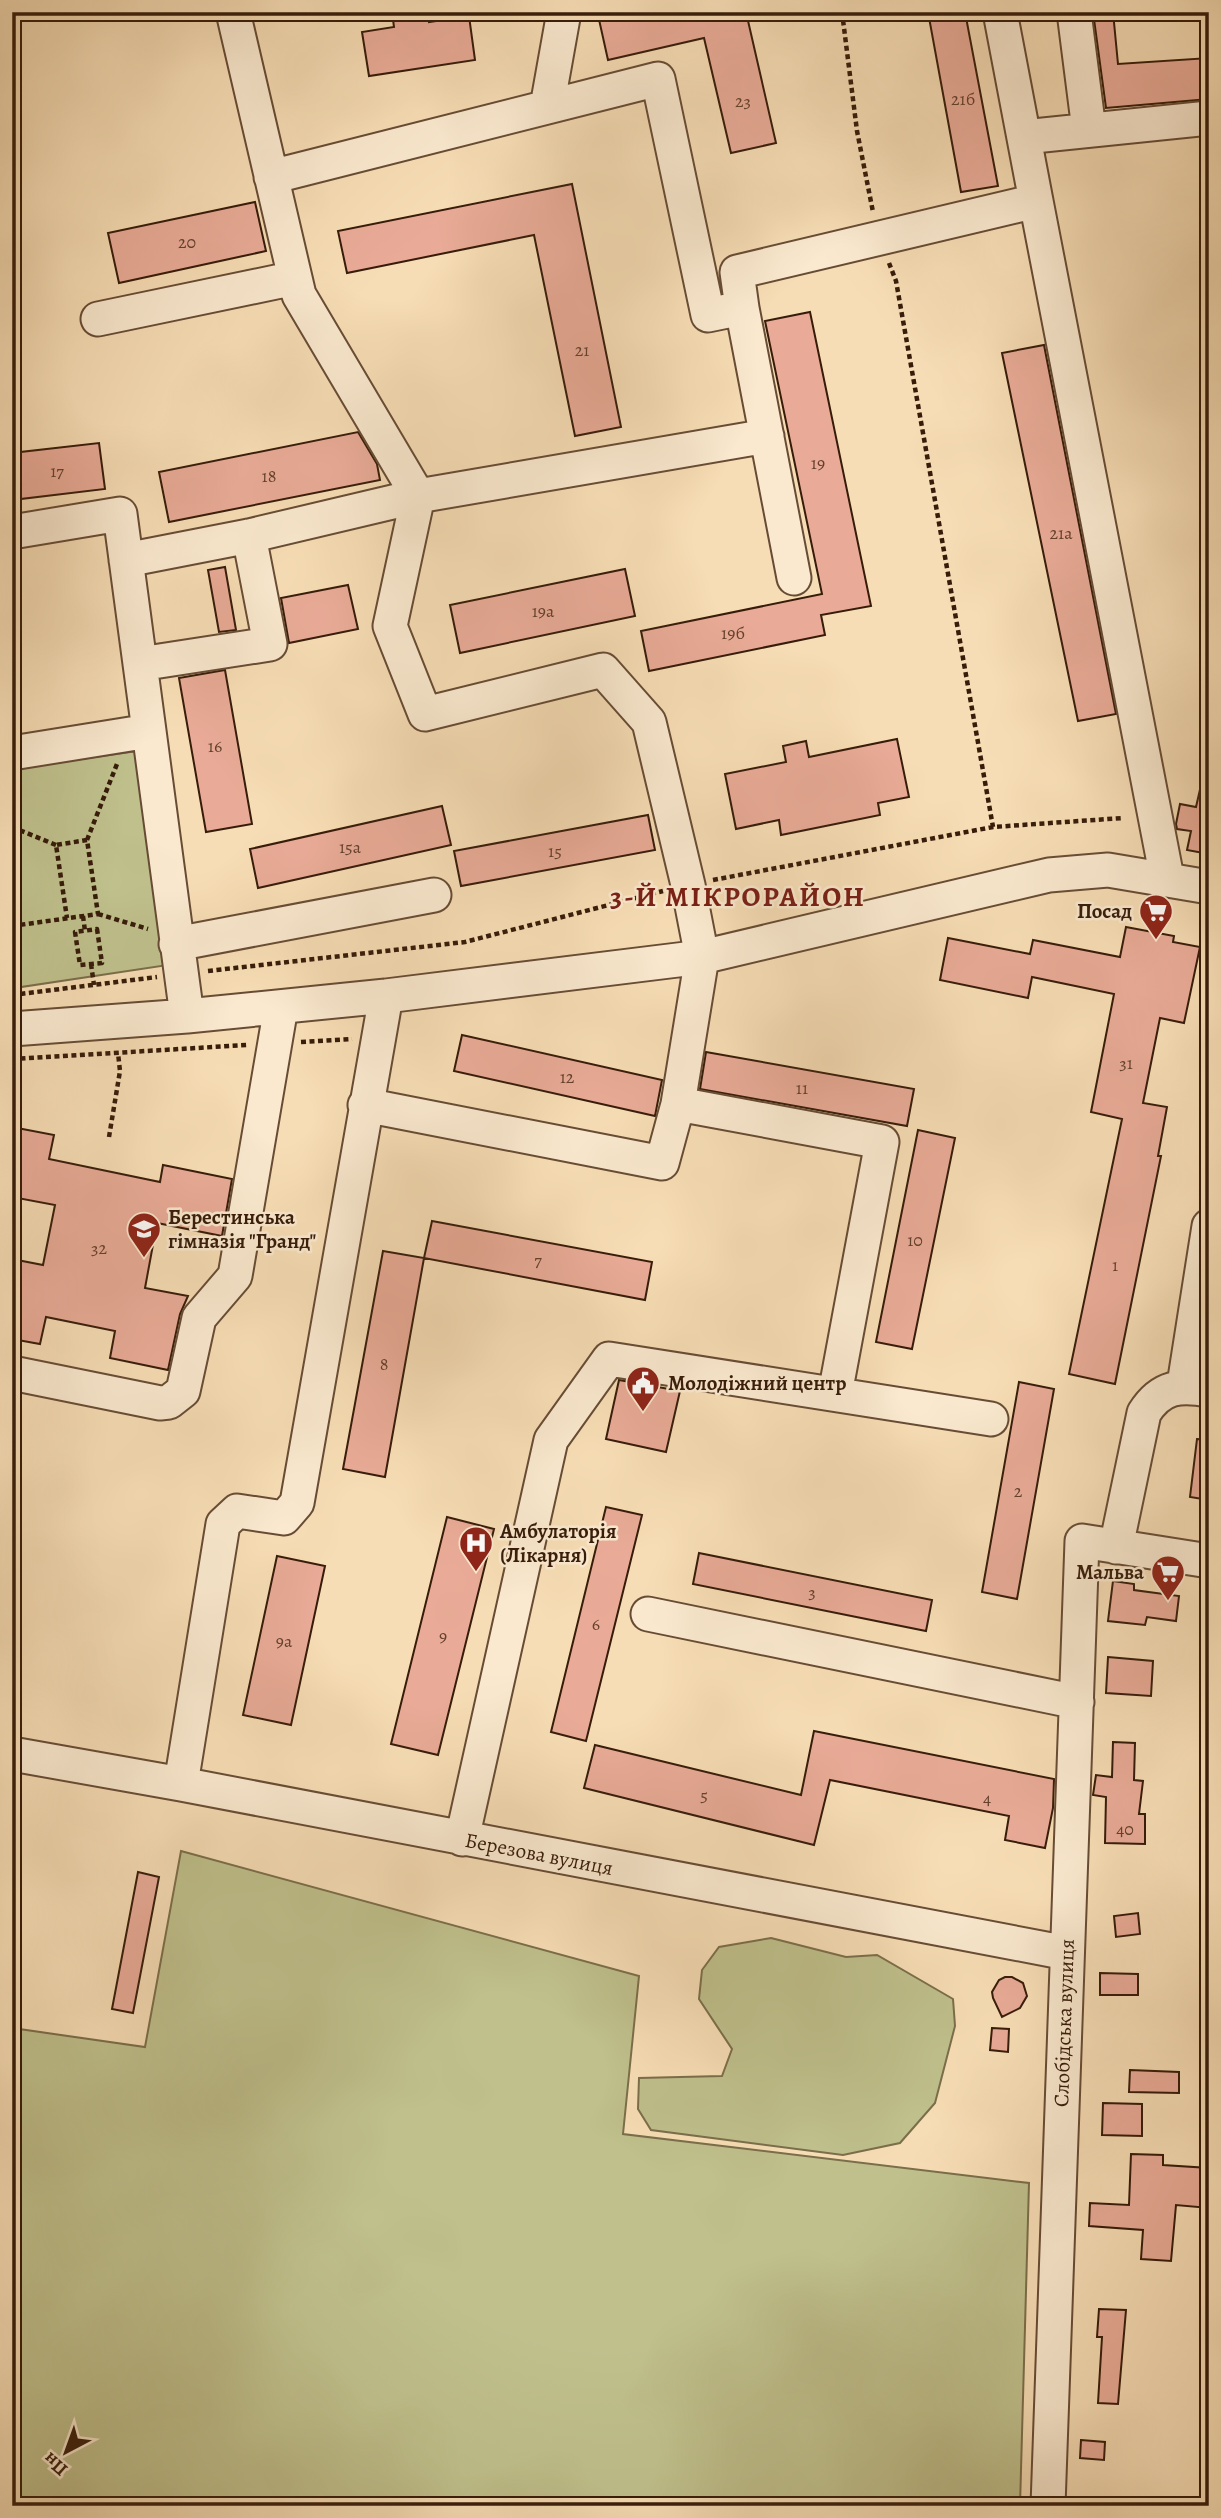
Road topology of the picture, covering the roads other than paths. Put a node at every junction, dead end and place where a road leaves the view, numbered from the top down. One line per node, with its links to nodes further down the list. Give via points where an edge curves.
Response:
1 (233, 12): 9 (street)
2 (564, 12): 5 (street)
3 (1000, 12): 8 (street)
4 (1074, 12): 7 (street)
5 (547, 107): 9 (street); 12 (street, via 658,79 708,315)
6 (1209, 118): 7 (street)
7 (1090, 130): 8 (street)
8 (1024, 137): 10 (street)
9 (271, 177): 11 (street)
10 (1036, 201): 12 (street, via 737,272); 23 (street)
11 (295, 278): 13 (street); 15 (street, via 299,295)
12 (742, 308): 14 (street)
13 (98, 319)
14 (767, 436): 15 (street); 19 (street)
15 (418, 496): 17 (street); 27 (street, via 390,626 425,714 603,670 649,722)
16 (12, 532): 18 (street, via 120,514)
17 (249, 536): 18 (street); 20 (street, via 270,644)
18 (126, 560): 20 (street)
19 (794, 578)
20 (140, 664): 21 (street)
21 (139, 732): 22 (street); 26 (street)
22 (12, 753)
23 (1167, 878): 24 (street); 27 (street, via 1108,870 1049,875)
24 (1209, 887)
25 (434, 895): 26 (street)
26 (177, 951): 30 (street)
27 (702, 957): 28 (street); 32 (street)
28 (386, 996): 29 (street); 33 (street)
29 (281, 1007): 30 (street); 35 (street, via 235,1276 199,1318 183,1391 160,1403)
30 (187, 1016): 31 (street)
31 (13, 1031)
32 (678, 1104): 33 (street, via 662,1163); 37 (street, via 882,1142)
33 (365, 1105): 44 (street, via 297,1503 284,1518 237,1511 223,1524)
34 (1209, 1226): 36 (street)
35 (12, 1373)
36 (1196, 1388): 39 (street, via 1163,1392 1144,1413)
37 (835, 1394): 38 (street); 45 (street, via 609,1359 551,1440)
38 (991, 1419)
39 (1116, 1547): 40 (street); 42 (street, Слобідська вулиця, via 1082,1541)
40 (1209, 1562)
41 (648, 1614): 42 (street)
42 (1077, 1702): 46 (street, Слобідська вулиця)
43 (12, 1754): 44 (street, Березова вулиця)
44 (181, 1784): 45 (street, Березова вулиця)
45 (463, 1839): 46 (street, Березова вулиця)
46 (1067, 1954): 47 (street, Слобідська вулиця)
47 (1048, 2506)

